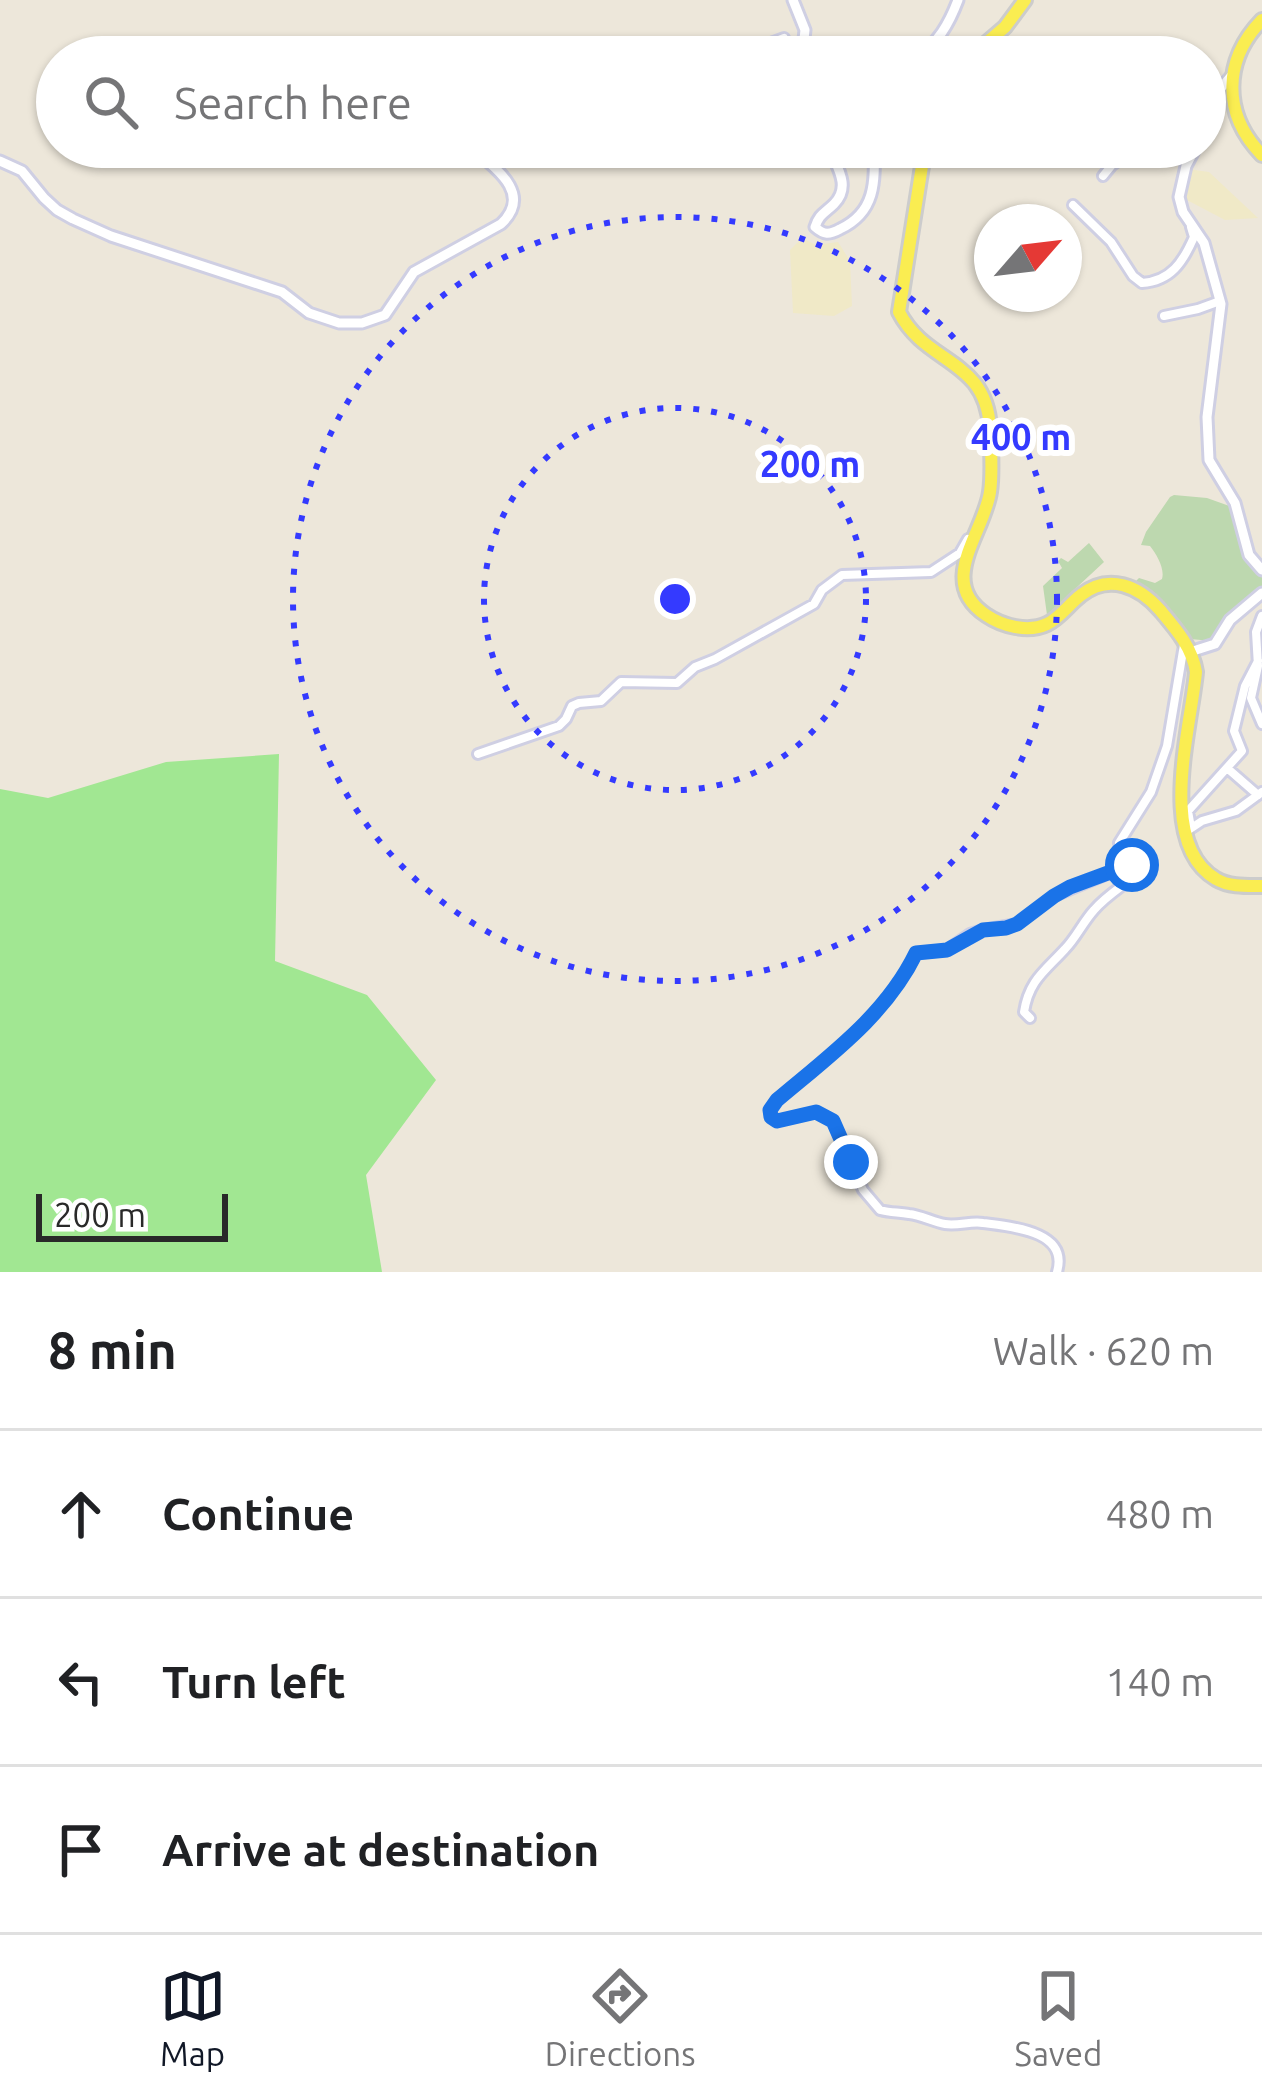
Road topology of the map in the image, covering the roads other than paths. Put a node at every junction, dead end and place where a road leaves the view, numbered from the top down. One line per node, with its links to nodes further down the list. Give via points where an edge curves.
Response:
1 (793, 0): 5 (street)
2 (958, 0): 6 (street)
3 (1025, 0): 7 (main road)
4 (1262, 20): 8 (main road)
5 (804, 36)
6 (940, 36)
7 (994, 36)
8 (1232, 75): 9 (street); 10 (main road, via 1236,109)
9 (1226, 84)
10 (1262, 155)
11 (0, 161): 12 (street, via 22,171 57,210 111,236 282,292 339,323 386,315 414,272 512,214 511,187)
12 (494, 168)
13 (838, 168): 14 (street, via 843,188 815,227 827,235 867,208)
14 (875, 168)
15 (922, 168): 23 (main road, via 899,311 916,338 982,392 991,442)
16 (1110, 168): 18 (street)
17 (1187, 168): 20 (street, via 1180,205)
18 (1103, 176)
19 (1082, 215): 20 (street, via 1142,283 1170,274 1187,254 1194,237)
20 (1186, 215): 21 (street, via 1204,244)
21 (1220, 301): 22 (street); 24 (street, via 1209,460)
22 (1164, 316)
23 (985, 513): 27 (main road, via 965,554 964,579 971,602 987,616 1045,626 1095,586 1117,583 1153,602); 30 (street, via 960,553 931,572 842,575 814,604 677,682 621,682 602,701 572,706 559,726)
24 (1262, 570)
25 (1262, 592): 27 (street, via 1215,644)
26 (1262, 616): 28 (street)
27 (1188, 648): 33 (main road, via 1196,672 1180,798); 34 (street, via 1151,792 1119,843)
28 (1258, 661): 29 (street, via 1251,698); 31 (street, via 1234,731 1242,751)
29 (1262, 724)
30 (478, 754)
31 (1227, 768): 32 (street); 33 (street, via 1188,811)
32 (1260, 794): 33 (street)
33 (1189, 833): 35 (main road, via 1193,855 1218,881)
34 (1126, 858): 36 (street, via 1131,879 1037,977 1026,1000); 37 (street, via 1124,867 1070,887 1017,924 916,953 886,1001 770,1110 777,1121 816,1112 833,1121 880,1210 1032,1233 1059,1250)
35 (1262, 886)
36 (1030, 1018)
37 (1057, 1272)

